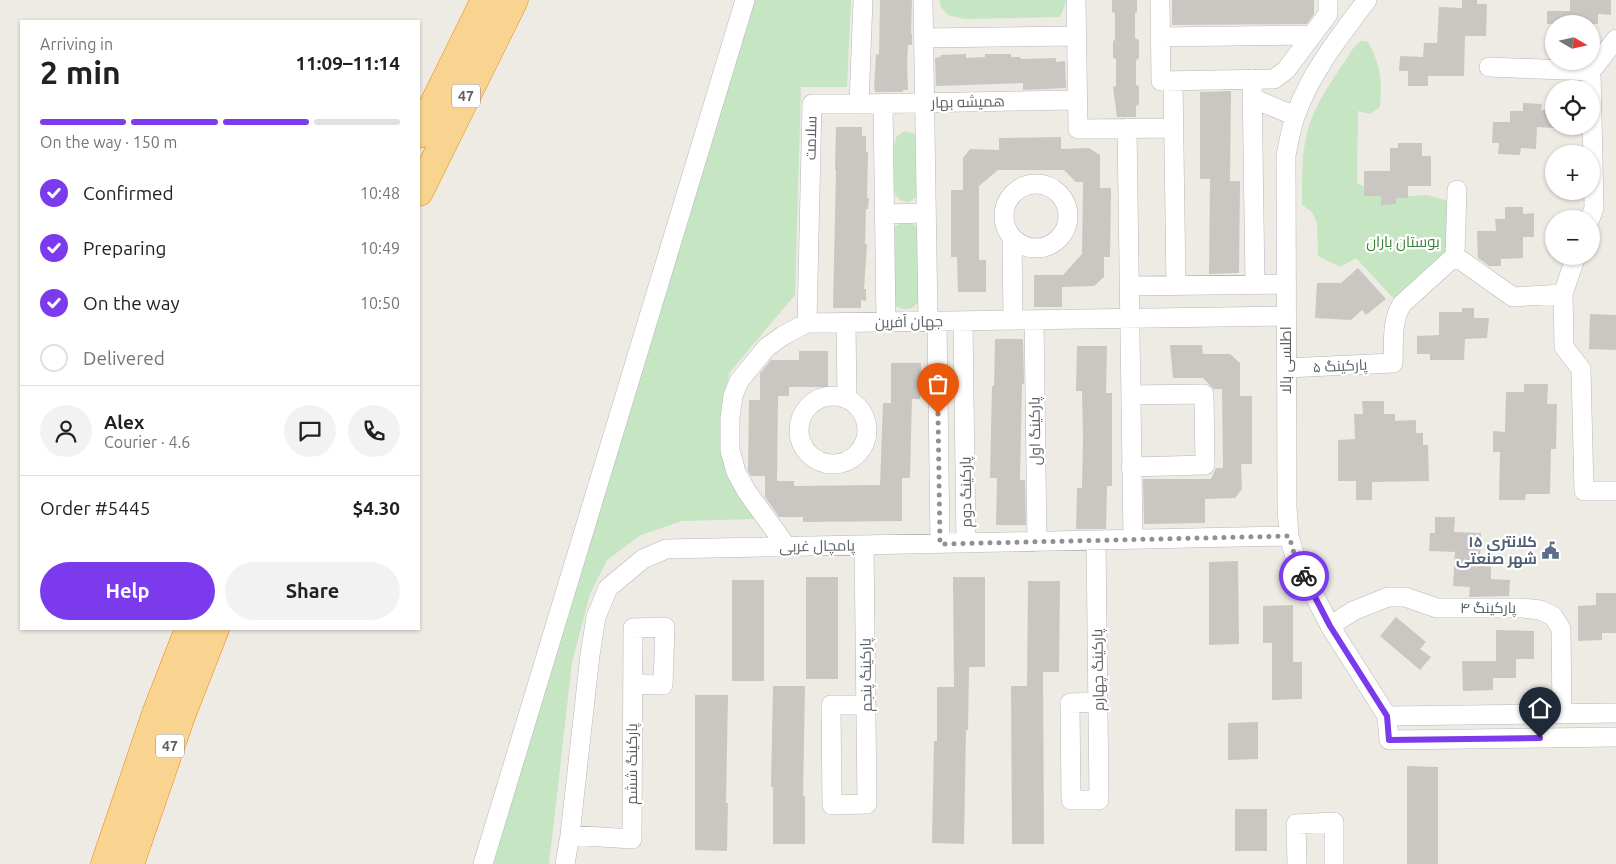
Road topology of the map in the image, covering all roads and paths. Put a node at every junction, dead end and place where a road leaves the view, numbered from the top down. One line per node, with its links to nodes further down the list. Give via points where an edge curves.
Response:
1 (485, 0): 27 (highway, 47)
2 (514, 0): 28 (highway, 47)
3 (745, 0): 78 (street)
4 (863, 0): 23 (street)
5 (924, 0): 13 (street, پارکینگ دوم)
6 (1076, 0): 11 (street)
7 (1160, 0): 12 (street)
8 (1328, 0): 10 (street, via 1328,14)
9 (1367, 0): 24 (street, اطلسی بالا, via 1306,90)
10 (1312, 35): 12 (street); 17 (street, via 1286,70 1274,79)
11 (1076, 36): 13 (street); 20 (street)
12 (1160, 37): 18 (street, via 1161,81)
13 (924, 38): 21 (street, پارکینگ دوم)
14 (1616, 39): 16 (street)
15 (1489, 67): 16 (street)
16 (1591, 71): 30 (street)
17 (1252, 79): 18 (street); 19 (street)
18 (1173, 81): 26 (street)
19 (1252, 98): 24 (street); 36 (street)
20 (1077, 100): 21 (street, همیشه بهار); 25 (street, via 1078,129)
21 (925, 102): 22 (street, همیشه بهار); 31 (street, پارکینگ دوم)
22 (883, 103): 23 (street, همیشه بهار); 32 (street)
23 (858, 104): 49 (street, سلامت, via 812,104)
24 (1295, 116): 37 (street, اطلسی بالا, via 1286,155)
25 (1127, 128): 26 (street); 39 (street)
26 (1174, 128): 38 (street)
27 (420, 132)
28 (420, 190)
29 (1457, 190): 34 (street)
30 (1593, 210)
31 (926, 213): 32 (street); 45 (street, پارکینگ دوم)
32 (885, 214): 48 (street)
33 (1012, 237): 43 (street)
34 (1455, 256): 40 (street, via 1513,298); 50 (street, پارکینگ ۵, via 1397,312 1393,363)
35 (1573, 265): 40 (street)
36 (1255, 284): 37 (street); 38 (street)
37 (1286, 284): 41 (street, اطلسی بالا)
38 (1176, 285): 39 (street)
39 (1129, 286): 42 (street)
40 (1563, 294): 56 (street, via 1564,347 1581,369 1584,491)
41 (1286, 316): 42 (street, جهان آفرین); 50 (street, اطلسی بالا)
42 (1130, 318): 44 (street, جهان آفرین); 51 (street)
43 (1013, 320): 44 (street, جهان آفرین); 46 (street, جهان آفرین)
44 (1034, 320): 60 (street, پارکینگ اول)
45 (932, 321): 46 (street, جهان آفرین); 48 (street, جهان آفرین); 53 (street, پارکینگ دوم)
46 (963, 321): 54 (street, پارکینگ دوم)
47 (846, 322): 48 (street, جهان آفرین); 49 (street, جهان آفرین); 52 (street)
48 (886, 322)
49 (807, 323): 64 (street, جهان آفرین, via 767,347 739,381 730,418 730,450 736,472)
50 (1286, 368): 57 (street, اطلسی بالا)
51 (1131, 395): 55 (street); 55 (street, via 1204,394 1205,466)
52 (847, 399)
53 (938, 432): 54 (street); 62 (street, پارکینگ دوم)
54 (965, 432): 61 (street, پارکینگ دوم)
55 (1132, 467): 58 (street)
56 (1616, 491)
57 (1289, 536): 58 (street, پامچال غربی); 65 (street, اطلسی بالا, via 1296,560)
58 (1133, 539): 59 (street, پامچال غربی)
59 (1096, 540): 60 (street, پامچال غربی); 69 (street, پارکینگ چهارم)
60 (1037, 542): 61 (street, پامچال غربی)
61 (966, 543): 62 (street, پامچال غربی)
62 (940, 544): 63 (street, پامچال غربی)
63 (864, 545): 64 (street, پامچال غربی); 70 (street, پارکینگ پنجم)
64 (787, 547): 75 (street, پامچال غربی, via 666,549 643,558 608,588 596,617 590,654)
65 (1330, 626): 72 (street, پارکینگ ۴, via 1353,611 1388,597 1405,597 1437,608 1540,610 1553,616 1561,629); 73 (street, اطلسی بالا)
66 (188, 630): 76 (highway, 47, via 156,711)
67 (215, 630): 77 (highway, 47)
68 (633, 684): 68 (street, پارکینگ ششم, via 633,628 665,627 663,685); 75 (street, پارکینگ ششم, via 632,839)
69 (1098, 702): 69 (street, پارکینگ چهارم, via 1100,800 1071,800 1070,703)
70 (866, 705): 70 (street, پارکینگ پنجم, via 831,706 832,805 867,804)
71 (1616, 713): 72 (street)
72 (1562, 714): 73 (street)
73 (1387, 716): 74 (street, via 1389,740)
74 (1616, 737)
75 (570, 835): 79 (street, پامچال غربی); 80 (street, پامچال غربی)
76 (105, 864)
77 (130, 864)
78 (483, 864)
79 (565, 864)
80 (570, 864)
81 (1297, 864): 82 (street, via 1296,824 1334,822)
82 (1334, 864)

